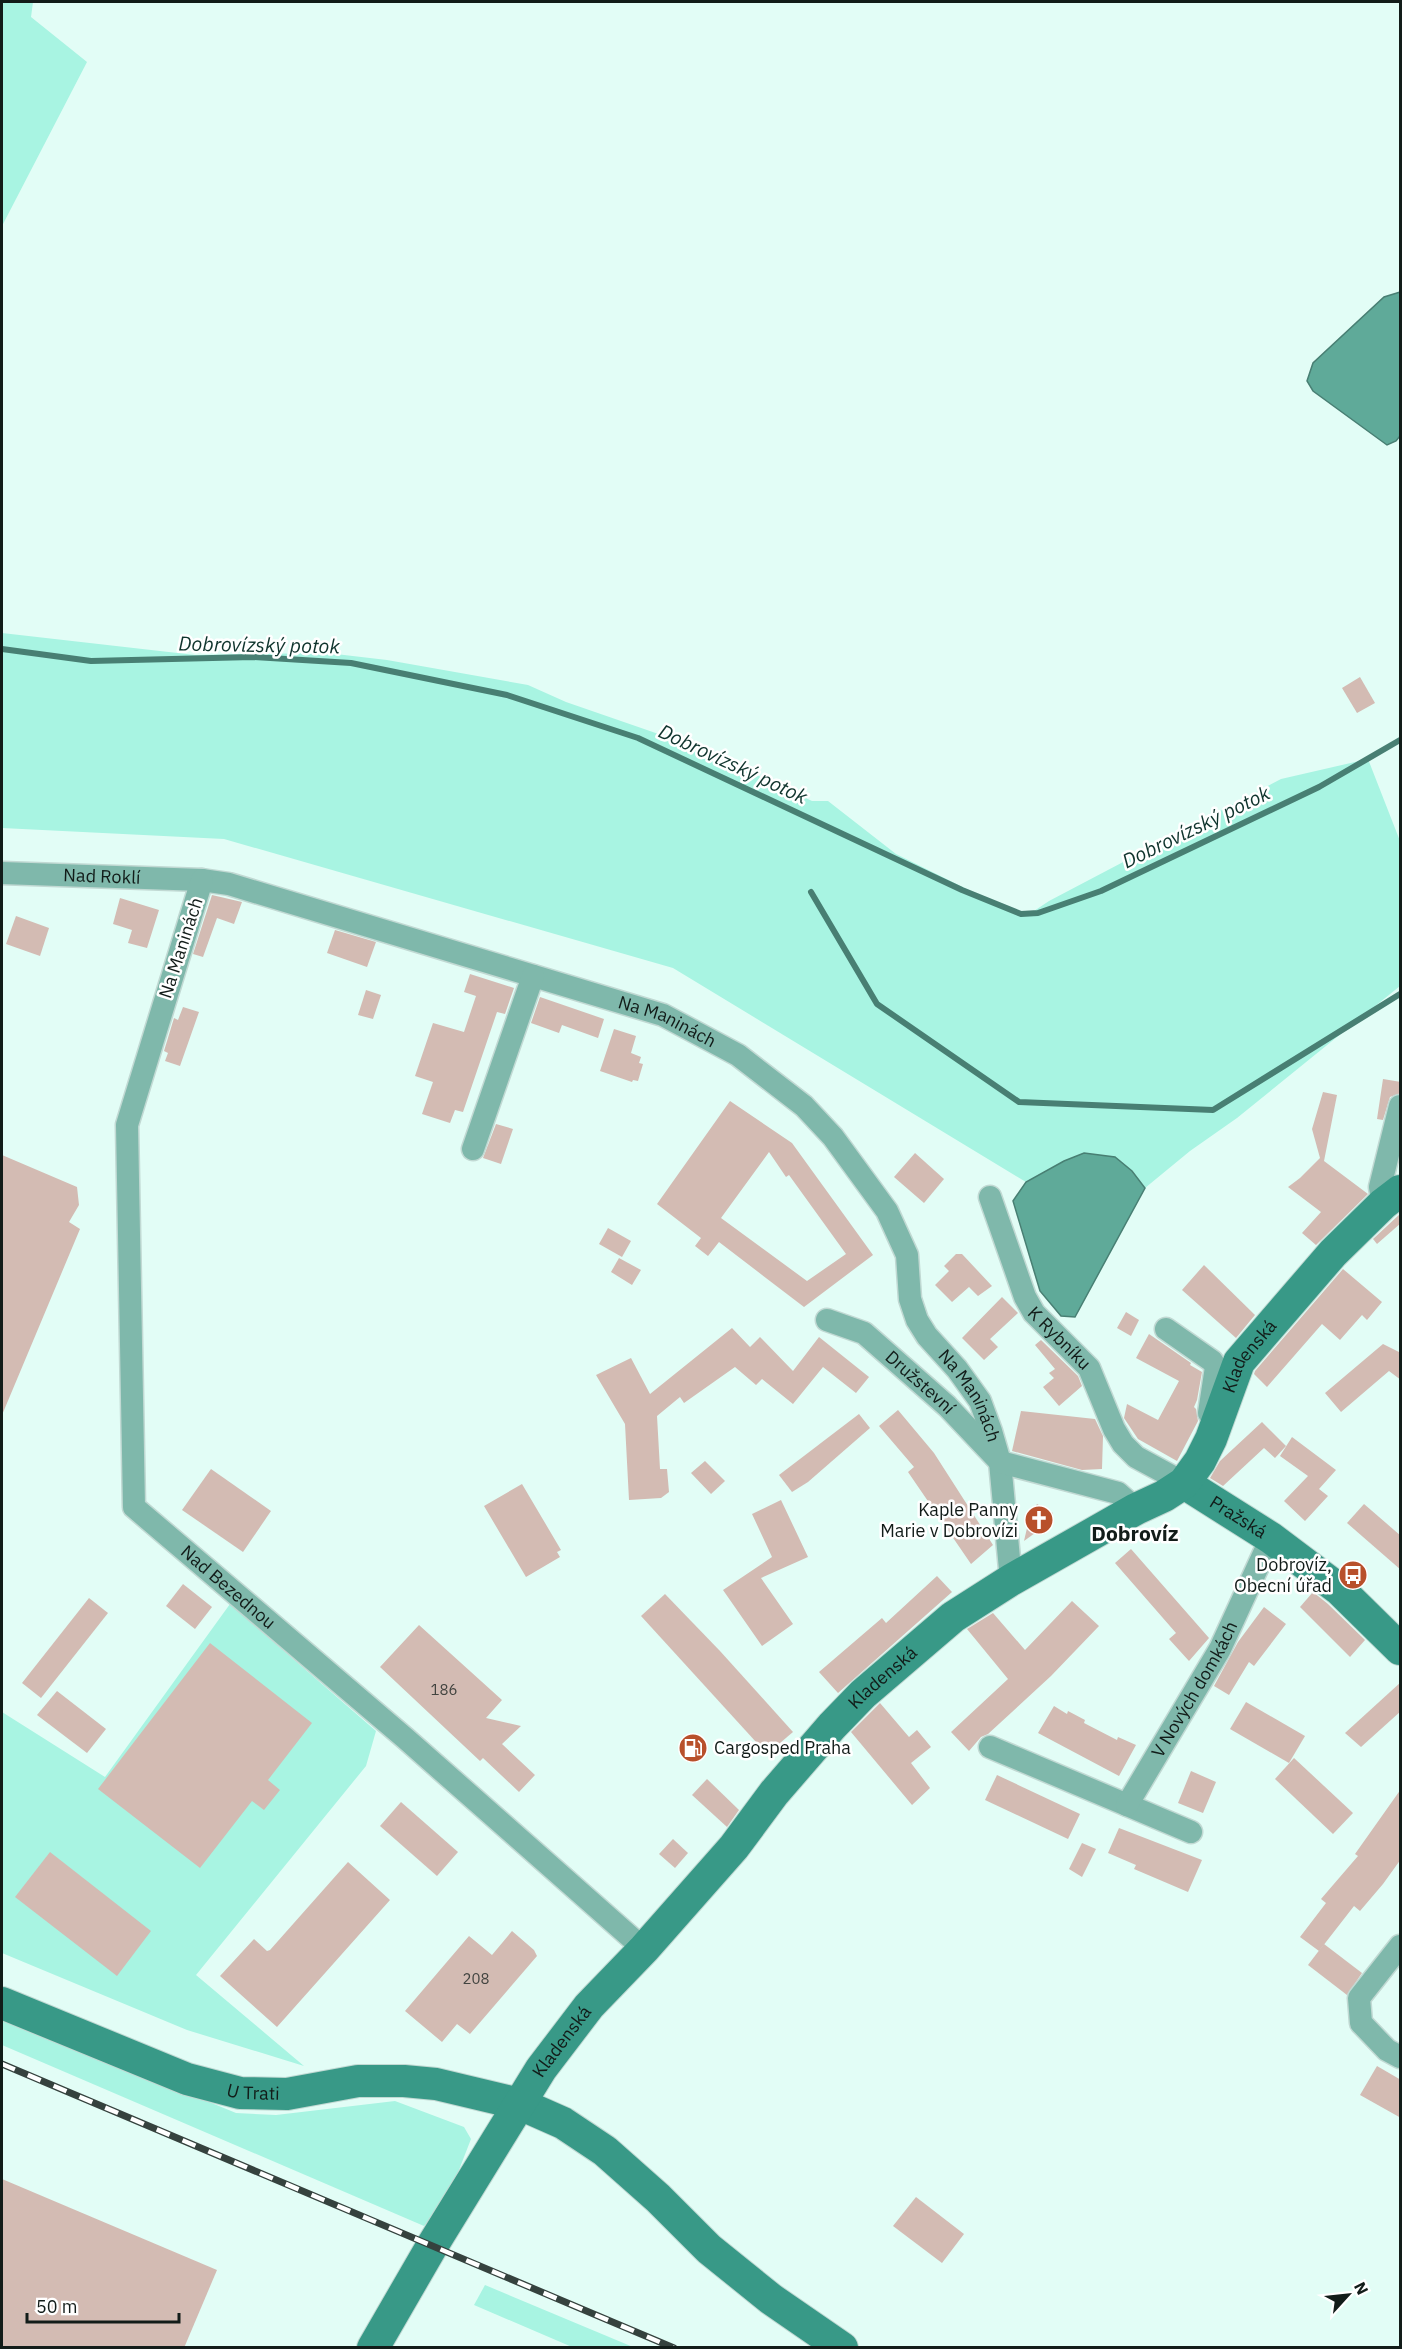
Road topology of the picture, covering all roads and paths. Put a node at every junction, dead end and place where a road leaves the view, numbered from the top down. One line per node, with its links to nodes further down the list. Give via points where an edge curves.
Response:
1 (2, 873): 2 (street, Nad Roklí)
2 (202, 880): 3 (street, Na Maninách, via 229,884); 4 (street, Na Maninách)
3 (533, 976): 6 (street); 12 (street, Na Maninách, via 663,1015 738,1055 811,1114 860,1171 887,1211 907,1255 910,1299 917,1320 980,1401)
4 (139, 1080): 22 (street, Nad Bezednou, via 127,1125 134,1507)
5 (1401, 1106): 8 (street, via 1380,1187)
6 (473, 1149)
7 (990, 1197): 13 (street, K Rybníku, via 1034,1313 1089,1368 1124,1444 1136,1457)
8 (1392, 1198): 11 (street, Kladenská, via 1333,1253 1239,1362)
9 (827, 1320): 12 (street, Družstevní, via 864,1333 947,1406)
10 (1166, 1329): 11 (street, via 1216,1367 1209,1405)
11 (1211, 1439): 13 (street, Kladenská)
12 (1000, 1462): 14 (street, via 1118,1493); 16 (street, Na Maninách)
13 (1184, 1483): 14 (street, Kladenská); 15 (street, Pražská)
14 (1136, 1509): 16 (street, Kladenská)
15 (1271, 1538): 17 (street, Pražská, via 1340,1590); 19 (street, V Nových domkách, via 1220,1649)
16 (1011, 1580): 22 (street, Kladenská, via 953,1617 863,1694 774,1793 734,1847)
17 (1401, 1649)
18 (990, 1746): 19 (street)
19 (1126, 1804): 20 (street)
20 (1191, 1832)
21 (1401, 1946): 24 (street, via 1359,1998 1361,2023 1387,2050)
22 (644, 1949): 25 (street, Kladenská, via 589,2006)
23 (2, 2003): 25 (street, U Trati, via 187,2079 240,2093 287,2094 358,2081 404,2081 436,2084)
24 (1401, 2058)
25 (520, 2103): 26 (street, Kladenská); 27 (street, U Trati, via 563,2123 605,2151 710,2249 771,2299)
26 (373, 2348)
27 (842, 2348)

